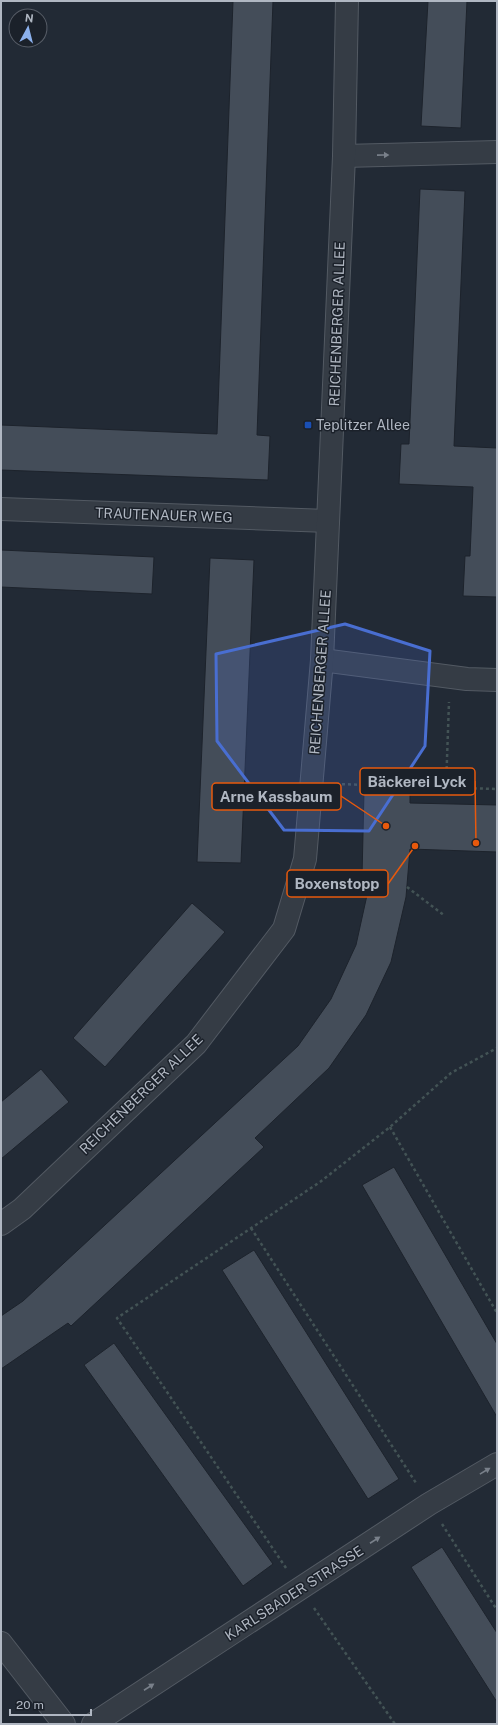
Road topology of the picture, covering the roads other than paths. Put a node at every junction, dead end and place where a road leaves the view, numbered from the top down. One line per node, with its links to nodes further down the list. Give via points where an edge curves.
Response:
1 (347, 1): 3 (street, REICHENBERGER ALLEE)
2 (497, 152): 3 (street, one-way to 2)
3 (344, 156): 5 (street, REICHENBERGER ALLEE)
4 (1, 509): 5 (street, TRAUTENAUER WEG)
5 (328, 521): 6 (street, REICHENBERGER ALLEE)
6 (322, 660): 7 (street, via 450,677); 8 (street, REICHENBERGER ALLEE, via 305,859 284,929 196,1044 22,1209)
7 (497, 680)
8 (1, 1224)
9 (497, 1464): 12 (street, KARLSBADER STRASSE, one-way to 9, via 429,1504)
10 (1, 1643): 11 (street)
11 (64, 1724)
12 (93, 1724)

